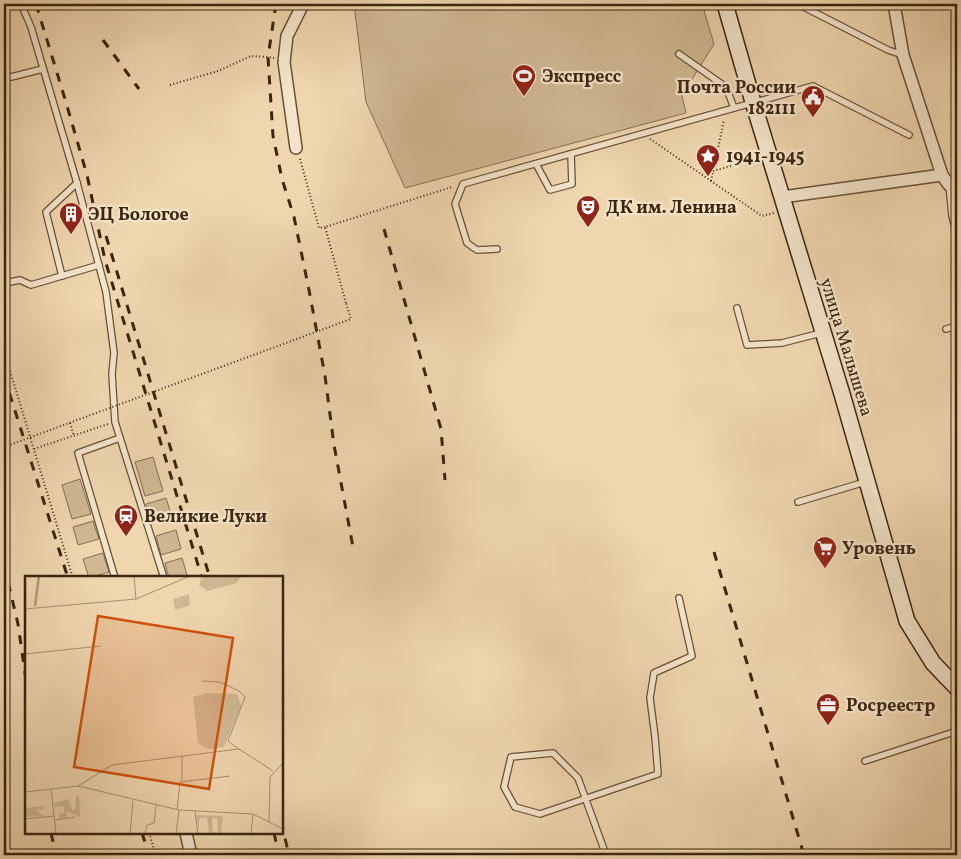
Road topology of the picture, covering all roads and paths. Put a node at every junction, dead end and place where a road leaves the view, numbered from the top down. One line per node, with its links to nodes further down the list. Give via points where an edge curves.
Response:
1 (21, 4): 9 (lane)
2 (303, 4): 8 (street, via 287,36)
3 (798, 4): 7 (lane)
4 (894, 4): 7 (street)
5 (729, 5): 12 (street, улица Малышева)
6 (679, 54): 13 (lane, via 726,87)
7 (903, 56): 22 (street)
8 (284, 62): 11 (path, via 268,56 251,56 218,71); 17 (street)
9 (43, 68): 10 (lane, via 7,78); 24 (lane)
10 (4, 75)
11 (170, 85)
12 (753, 102): 13 (lane); 16 (lane, via 813,86); 27 (street, улица Малышева)
13 (734, 108): 14 (lane)
14 (726, 110): 15 (lane); 21 (path)
15 (642, 134): 18 (lane); 23 (path)
16 (909, 135)
17 (296, 148): 28 (path, via 319,228)
18 (571, 154): 20 (lane); 20 (lane, via 572,184 550,190)
19 (757, 158): 21 (path)
20 (536, 164): 25 (lane)
21 (713, 171): 23 (path)
22 (942, 175): 26 (street); 27 (street)
23 (711, 181): 27 (path, via 762,216)
24 (77, 183): 31 (lane); 32 (lane, via 46,212)
25 (463, 184): 28 (path); 30 (lane, via 455,204 467,243 477,250)
26 (953, 185): 29 (lane, via 952,216)
27 (784, 203): 37 (street, улица Малышева)
28 (325, 227): 39 (path, bridge, via 351,319)
29 (957, 235)
30 (497, 249)
31 (99, 265): 32 (lane); 40 (lane, via 114,353)
32 (62, 276): 33 (lane, via 31,285 20,280)
33 (4, 283)
34 (737, 308): 37 (lane, via 747,345 782,343)
35 (957, 326): 36 (lane)
36 (946, 330)
37 (824, 333): 45 (street, улица Малышева)
38 (4, 351): 44 (path)
39 (70, 422): 41 (path); 43 (path, bridge)
40 (115, 422): 41 (path); 42 (lane)
41 (76, 435): 44 (path)
42 (120, 438): 48 (lane, via 78,453); 49 (lane)
43 (4, 447)
44 (33, 449): 47 (path)
45 (867, 481): 46 (lane); 51 (street, улица Малышева, via 907,621 933,663)
46 (798, 502)
47 (72, 576)
48 (114, 576)
49 (163, 576)
50 (679, 598): 54 (lane, via 692,656 654,674 650,698 658,774)
51 (957, 688)
52 (957, 731): 53 (lane)
53 (865, 761)
54 (586, 799): 54 (lane, via 578,778 553,754 511,757 504,787 515,807 540,814); 59 (lane)
55 (149, 834): 57 (path)
56 (186, 834): 58 (street)
57 (156, 855)
58 (191, 855)
59 (606, 855)

